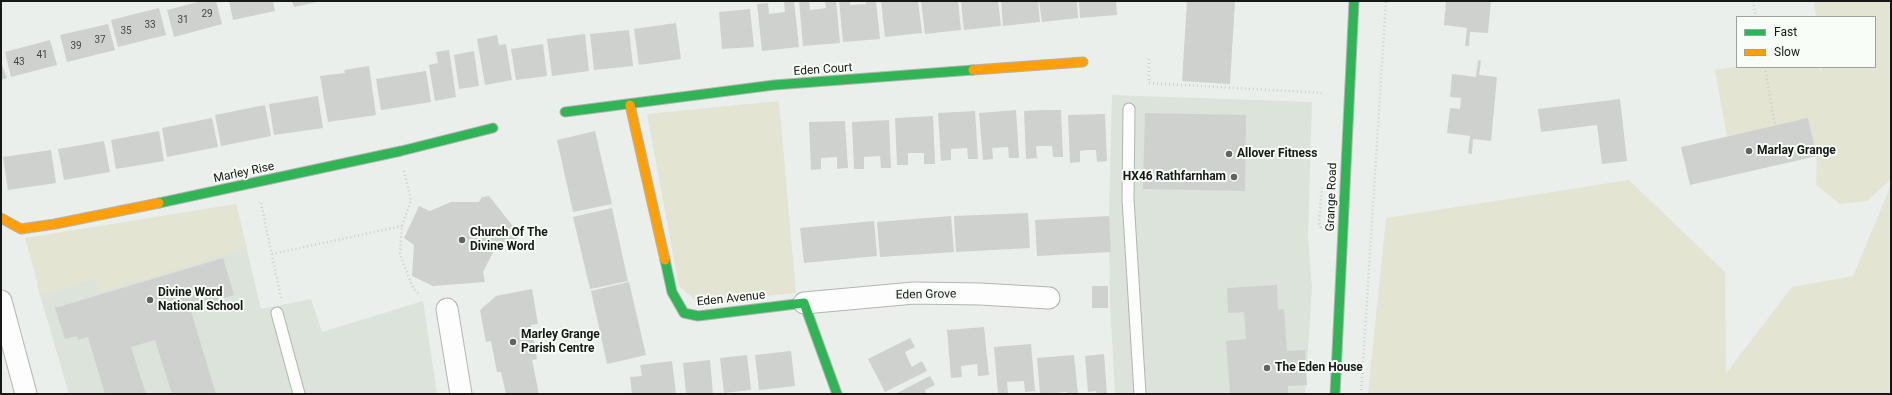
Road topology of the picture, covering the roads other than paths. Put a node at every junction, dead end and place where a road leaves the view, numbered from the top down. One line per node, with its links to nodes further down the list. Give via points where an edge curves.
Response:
1 (1354, 1): 18 (street, Grange Road)
2 (1083, 62): 3 (street, Eden Court, via 774,85)
3 (630, 105): 5 (street, Eden Court); 10 (street, Eden Avenue, via 672,292 684,313 698,316)
4 (1129, 109): 17 (lane, via 1128,199)
5 (565, 112)
6 (492, 128): 7 (street, Marley Rise, via 257,183 55,224 21,229)
7 (1, 218)
8 (1049, 298): 10 (street, Eden Grove, via 914,294)
9 (1, 301): 13 (street)
10 (804, 303): 16 (street)
11 (278, 308): 14 (lane)
12 (447, 309): 15 (street)
13 (26, 394)
14 (299, 394)
15 (461, 394)
16 (837, 394)
17 (1140, 394)
18 (1334, 394)

